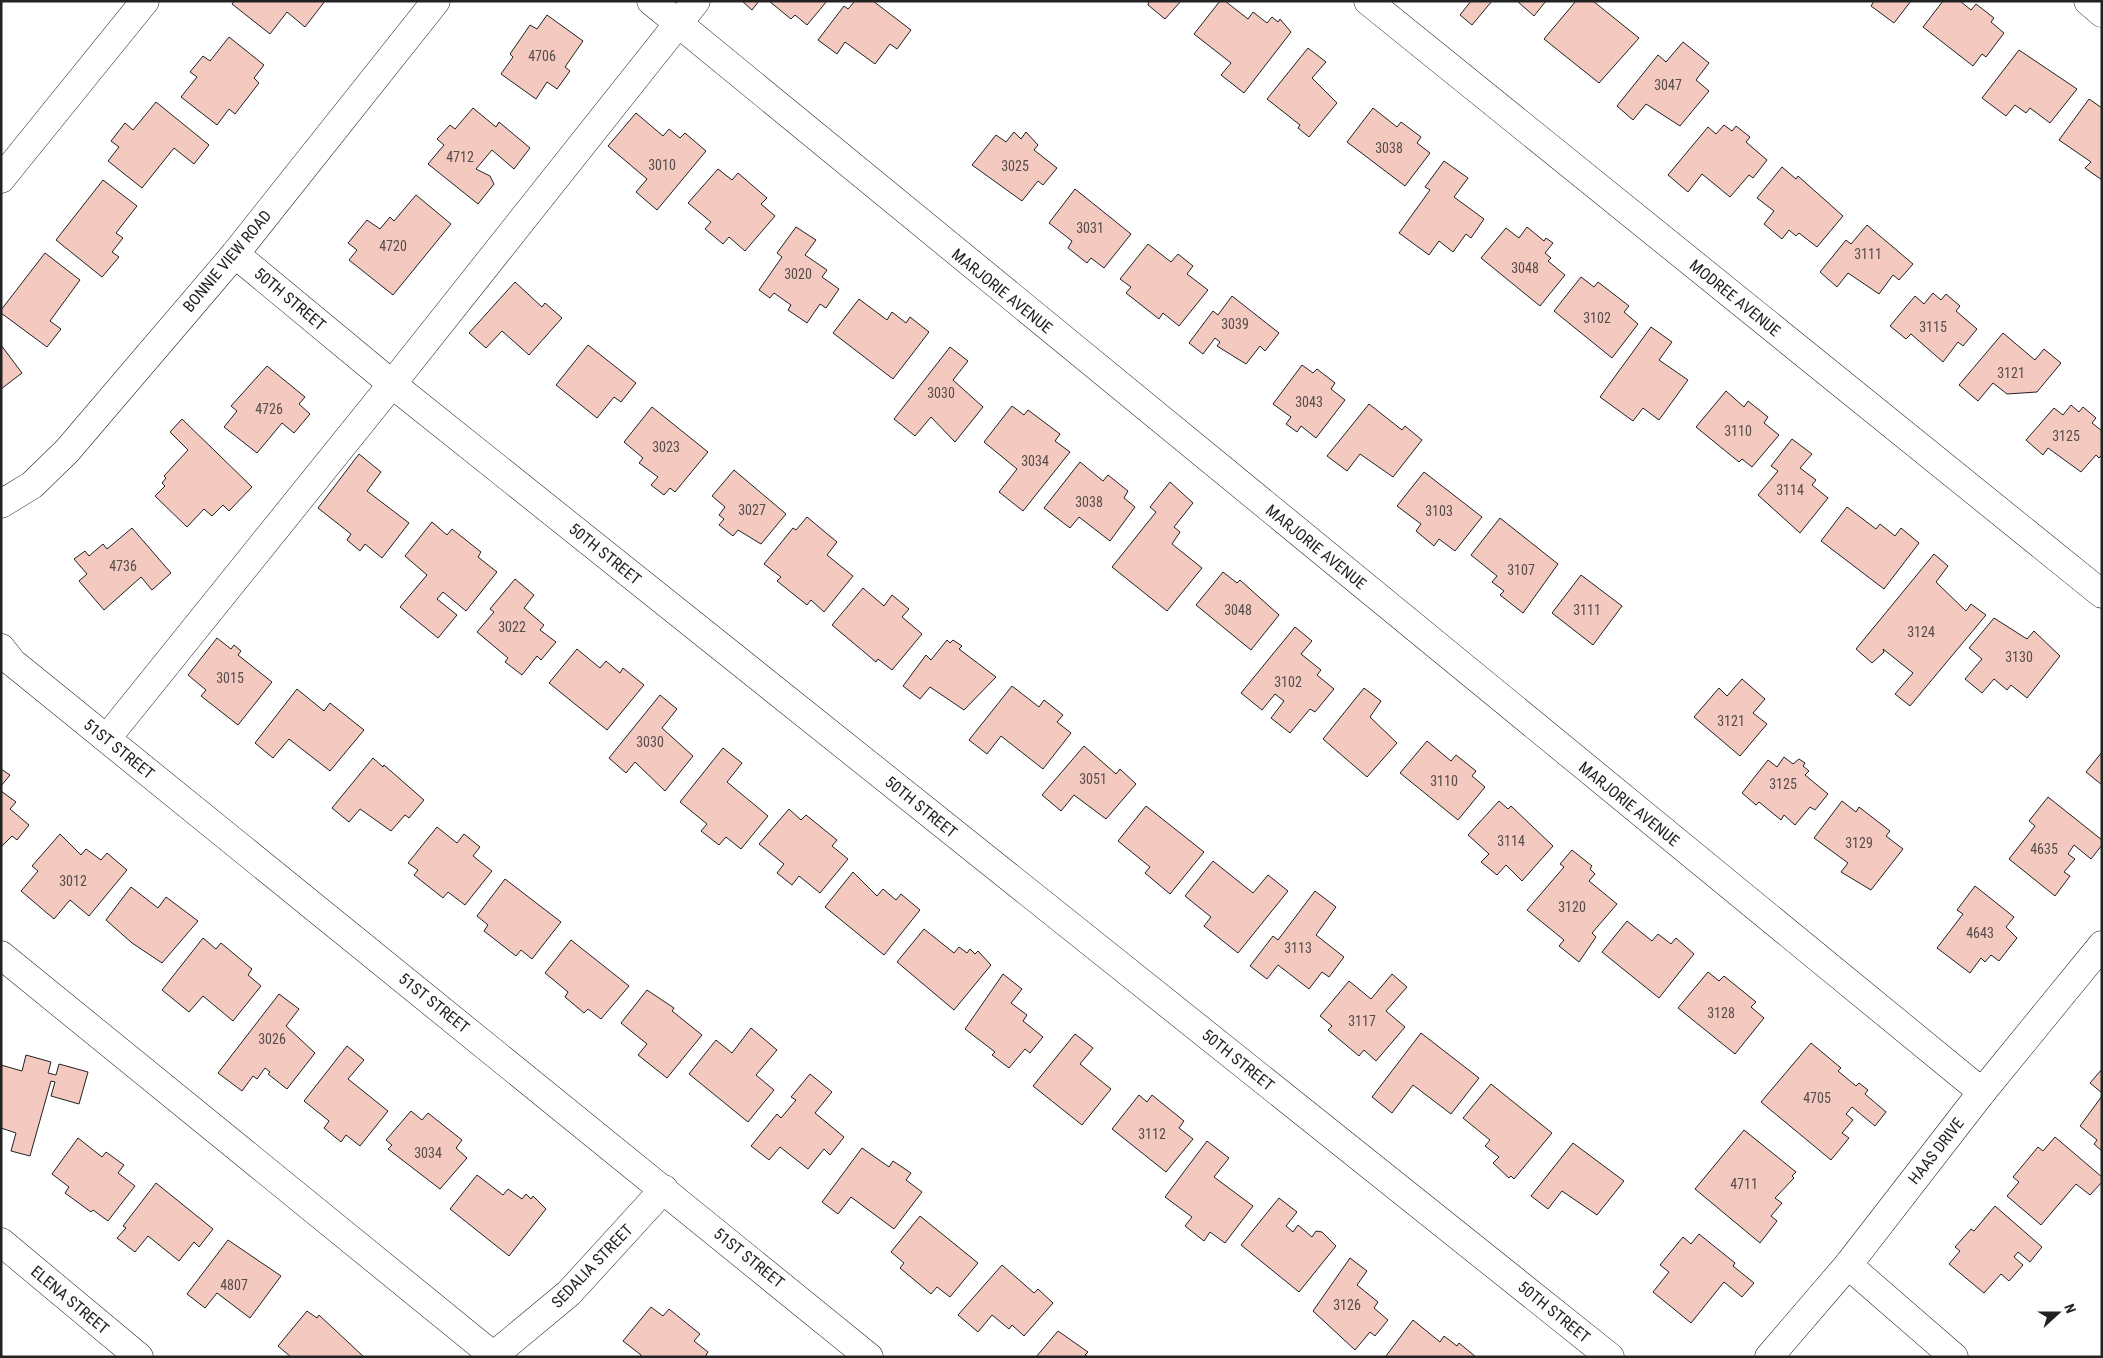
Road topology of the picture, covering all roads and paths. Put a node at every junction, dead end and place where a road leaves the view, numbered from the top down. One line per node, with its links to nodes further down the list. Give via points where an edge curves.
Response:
1 (145, 1): 9 (street)
2 (436, 1): 10 (street, BONNIE VIEW ROAD)
3 (651, 1): 8 (street, MARJORIE AVENUE)
4 (696, 1): 8 (street)
5 (1368, 1): 13 (street, MODREE AVENUE)
6 (2088, 1): 7 (street)
7 (2102, 13)
8 (677, 24): 11 (street); 18 (street, MARJORIE AVENUE)
9 (1, 179)
10 (235, 254): 11 (street, 50TH STREET); 12 (street, BONNIE VIEW ROAD, via 67,451 32,485)
11 (392, 384): 15 (street); 25 (street, 50TH STREET)
12 (1, 504)
13 (2102, 594)
14 (1, 648): 15 (street, 51ST STREET, via 12,662)
15 (106, 738): 19 (street, 51ST STREET)
16 (2102, 945): 18 (street, HAAS DRIVE)
17 (1, 955): 22 (street)
18 (1982, 1092): 21 (street, HAAS DRIVE)
19 (664, 1189): 22 (street, SEDALIA STREET, via 569,1293); 24 (street, 51ST STREET)
20 (1, 1242): 23 (street, ELENA STREET)
21 (1848, 1265): 26 (street, HAAS DRIVE); 27 (street)
22 (494, 1356)
23 (139, 1357)
24 (869, 1357)
25 (1610, 1357)
26 (1769, 1357)
27 (1954, 1357)

